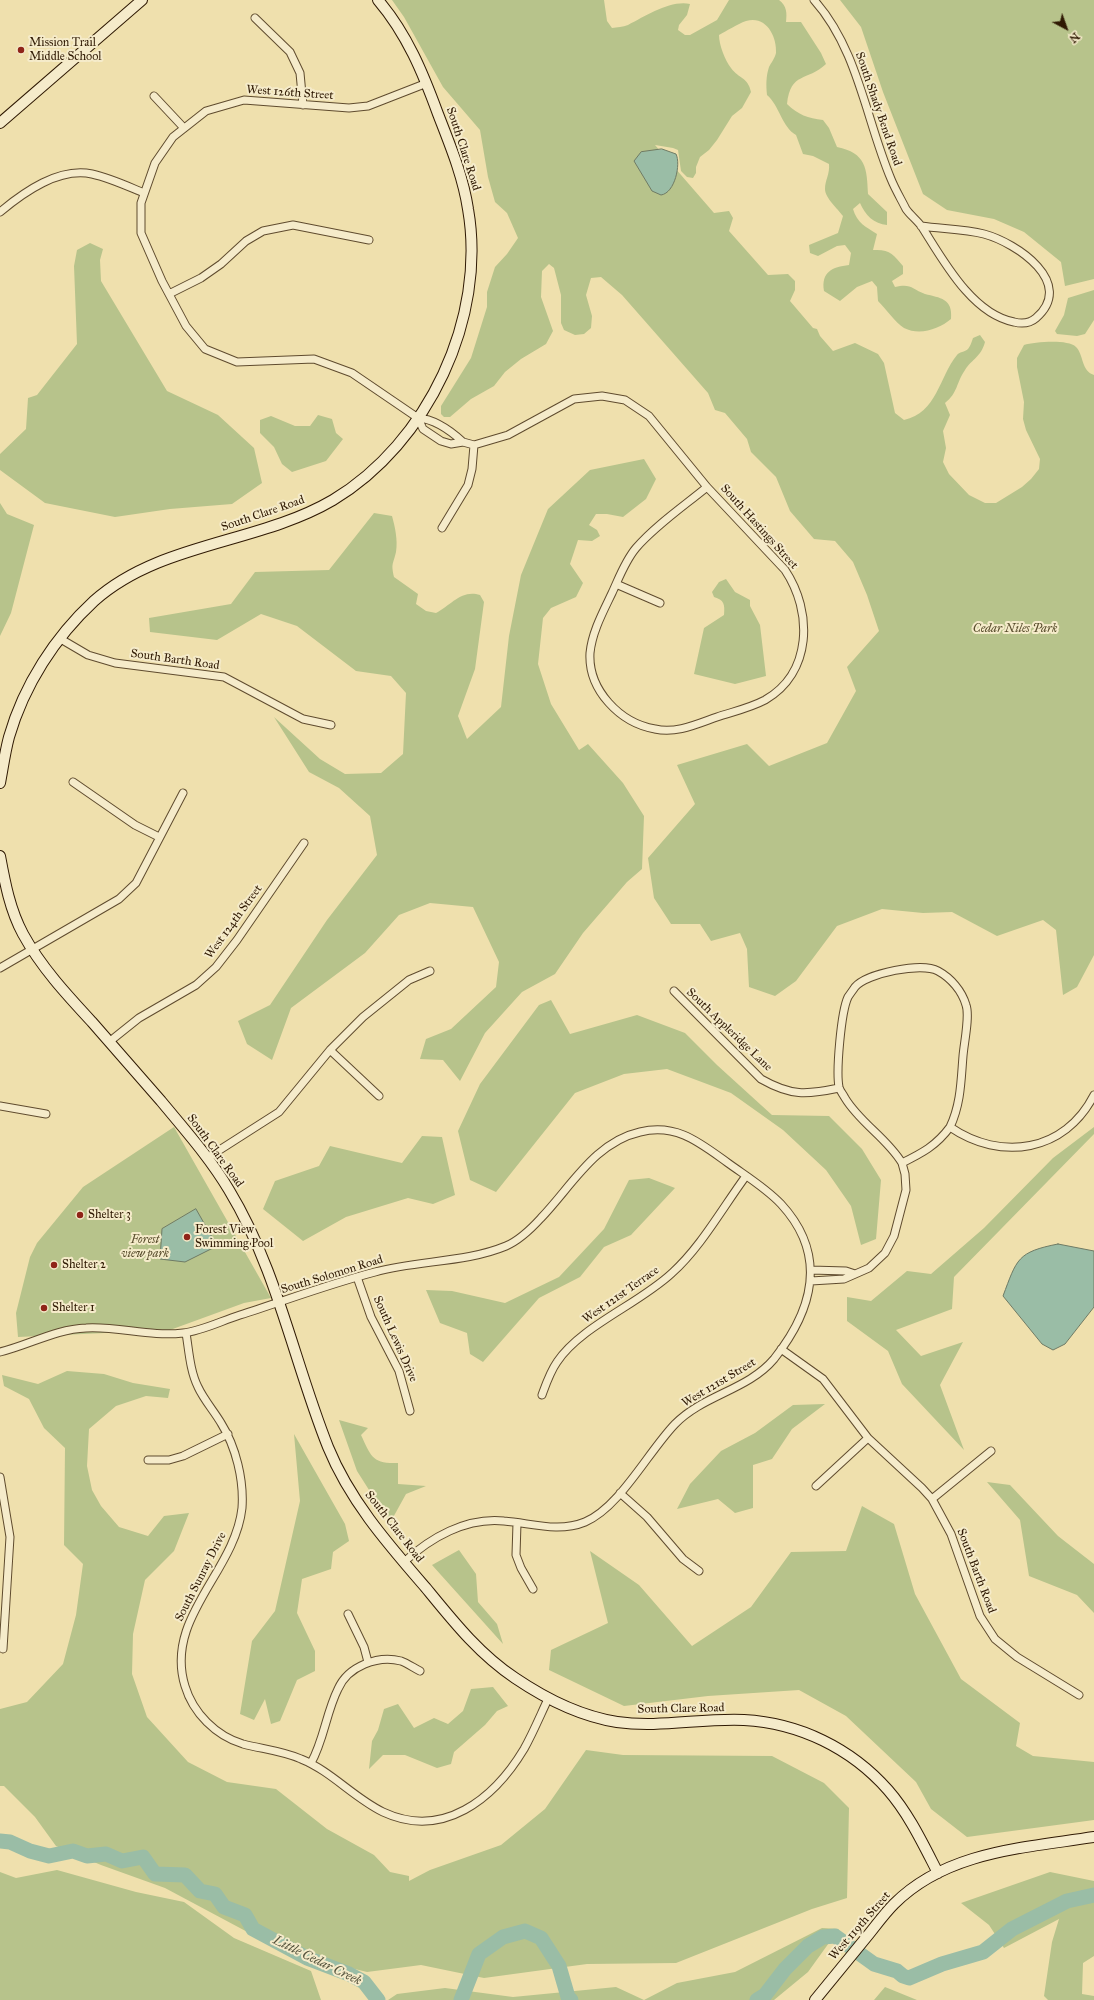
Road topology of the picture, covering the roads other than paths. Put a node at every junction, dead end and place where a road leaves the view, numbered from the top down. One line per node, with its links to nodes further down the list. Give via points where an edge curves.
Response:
1 (142, 0): 8 (street)
2 (378, 0): 5 (street, South Clare Road, via 391,15 412,49)
3 (814, 0): 12 (street, South Shady Bend Road, via 834,25 848,56 891,179 907,210)
4 (256, 18): 7 (street, via 290,52 300,73)
5 (427, 83): 7 (street, West 126th Street, via 368,106 349,108); 15 (street, South Clare Road, via 461,176 469,210 472,258 470,292 453,349 425,409)
6 (154, 96): 9 (street)
7 (304, 105): 9 (street, West 126th Street, via 244,100 206,111)
8 (0, 123)
9 (184, 128): 10 (street, West 126th Street, via 173,137 155,163)
10 (144, 192): 11 (street, via 91,174 66,174 40,185); 14 (street, via 141,203 141,233)
11 (0, 212)
12 (921, 226): 12 (street, South Shady Bend Road, via 944,263 976,301 992,314 1006,321 1022,324 1032,322 1049,303 1051,292 1041,270 1026,256 1003,242 984,234)
13 (369, 240): 14 (street, via 293,225 263,231 246,241 201,278)
14 (169, 294): 15 (street, via 186,326 205,348 237,362 314,359 352,373)
15 (418, 418): 16 (street, via 428,419); 16 (street, via 423,429 441,441 451,444); 22 (street, South Clare Road, via 376,467 334,499 289,521 139,570 96,600)
16 (463, 442): 17 (street)
17 (474, 445): 18 (street, South Hastings Street, via 508,435 574,399 613,396 625,400 649,416); 19 (street, via 468,485)
18 (707, 487): 20 (street, South Hastings Street, via 636,549); 20 (street, South Hastings Street, via 779,562 795,588 803,620 804,642 797,666 783,686 753,705 687,728 657,730 623,716 608,703 596,684 590,654 598,623)
19 (442, 528)
20 (616, 584): 21 (street)
21 (660, 603)
22 (59, 638): 23 (street, South Barth Road, via 88,655 115,663 224,677 303,719); 25 (street, South Clare Road, via 32,680 10,736)
23 (331, 725)
24 (73, 782): 27 (street, via 135,825)
25 (0, 783)
26 (183, 793): 27 (street)
27 (159, 837): 30 (street, via 136,883 119,899)
28 (304, 843): 34 (street, West 124th Street, via 216,967 196,985 139,1018)
29 (0, 856): 30 (street, South Clare Road, via 9,901)
30 (32, 949): 31 (street); 34 (street, South Clare Road, via 57,984)
31 (0, 968)
32 (430, 971): 35 (street, via 394,990 362,1017)
33 (674, 991): 36 (street, South Appleridge Lane, via 761,1079 778,1088 812,1094)
34 (109, 1042): 43 (street, South Clare Road)
35 (330, 1050): 37 (street); 43 (street, via 279,1112)
36 (839, 1088): 41 (street, via 838,1068 844,1016 848,997 856,986 869,977 891,970 937,970 952,981 967,1007 958,1107); 44 (street, via 860,1119 889,1146)
37 (380, 1096)
38 (1094, 1096): 41 (street, via 1078,1120 1063,1132 1044,1142 1024,1147 996,1147 960,1134)
39 (0, 1106): 40 (street)
40 (46, 1114)
41 (950, 1127): 44 (street, via 940,1140)
42 (701, 1144): 45 (street, West 121st Street); 48 (street, South Solomon Road, via 684,1134 665,1130 641,1131 615,1141 595,1157 528,1232 509,1245 441,1262 379,1271)
43 (207, 1158): 50 (street, South Clare Road, via 246,1220)
44 (902, 1163): 47 (street, via 906,1190 894,1236 885,1252 869,1268)
45 (746, 1176): 46 (street, West 121st Street, via 770,1193 791,1216 804,1241); 54 (street, West 121st Terrace, via 689,1256 674,1272 568,1348 556,1362)
46 (811, 1270): 47 (street, via 846,1271); 49 (street, West 121st Street)
47 (855, 1274): 49 (street, via 844,1280)
48 (357, 1277): 50 (street, South Solomon Road); 55 (street, South Lewis Drive, via 371,1317 399,1371)
49 (811, 1281): 52 (street, West 121st Street, via 806,1306)
50 (278, 1303): 51 (street, South Solomon Road); 65 (street, South Clare Road, via 338,1469 382,1538)
51 (186, 1333): 53 (street, South Solomon Road, via 143,1333 84,1328 55,1333); 56 (street, South Sunray Drive, via 197,1386)
52 (781, 1348): 57 (street, South Barth Road, via 823,1379); 62 (street, West 121st Street, via 756,1375 688,1412 674,1425)
53 (0, 1352)
54 (542, 1396)
55 (410, 1411)
56 (228, 1434): 59 (street, via 183,1456 169,1460); 74 (street, South Sunray Drive, via 235,1451 243,1492 242,1510 238,1529 188,1622 180,1655 185,1686 194,1708 203,1719 227,1738 241,1744 291,1755)
57 (868, 1438): 61 (street); 63 (street, South Barth Road)
58 (991, 1451): 63 (street)
59 (148, 1460)
60 (0, 1478): 69 (street, via 10,1537)
61 (816, 1486)
62 (620, 1493): 64 (street, West 121st Street, via 606,1508 583,1522 567,1527); 66 (street, via 647,1517 683,1559)
63 (932, 1499): 72 (street, South Barth Road, via 951,1534 980,1616 992,1634 1017,1657)
64 (517, 1523): 65 (street, West 121st Street, via 485,1520 470,1523 450,1530); 67 (street, via 516,1555)
65 (404, 1562): 73 (street, South Clare Road, via 462,1631 489,1658)
66 (699, 1571)
67 (533, 1590)
68 (348, 1614): 70 (street, via 364,1647)
69 (3, 1649)
70 (368, 1662): 71 (street, via 391,1660 402,1662); 74 (street, via 357,1668 338,1686 321,1743)
71 (420, 1671)
72 (1079, 1695)
73 (548, 1699): 74 (street, South Sunray Drive, via 524,1750 497,1784 474,1806 459,1814 426,1821 382,1812); 76 (street, South Clare Road, via 586,1714 620,1722 666,1724 743,1720 778,1725 813,1735 854,1759 887,1789 908,1818)
74 (311, 1764)
75 (1094, 1837): 76 (street, West 119th Street, via 985,1855)
76 (938, 1873): 77 (street, West 119th Street, via 895,1903)
77 (815, 2000)

